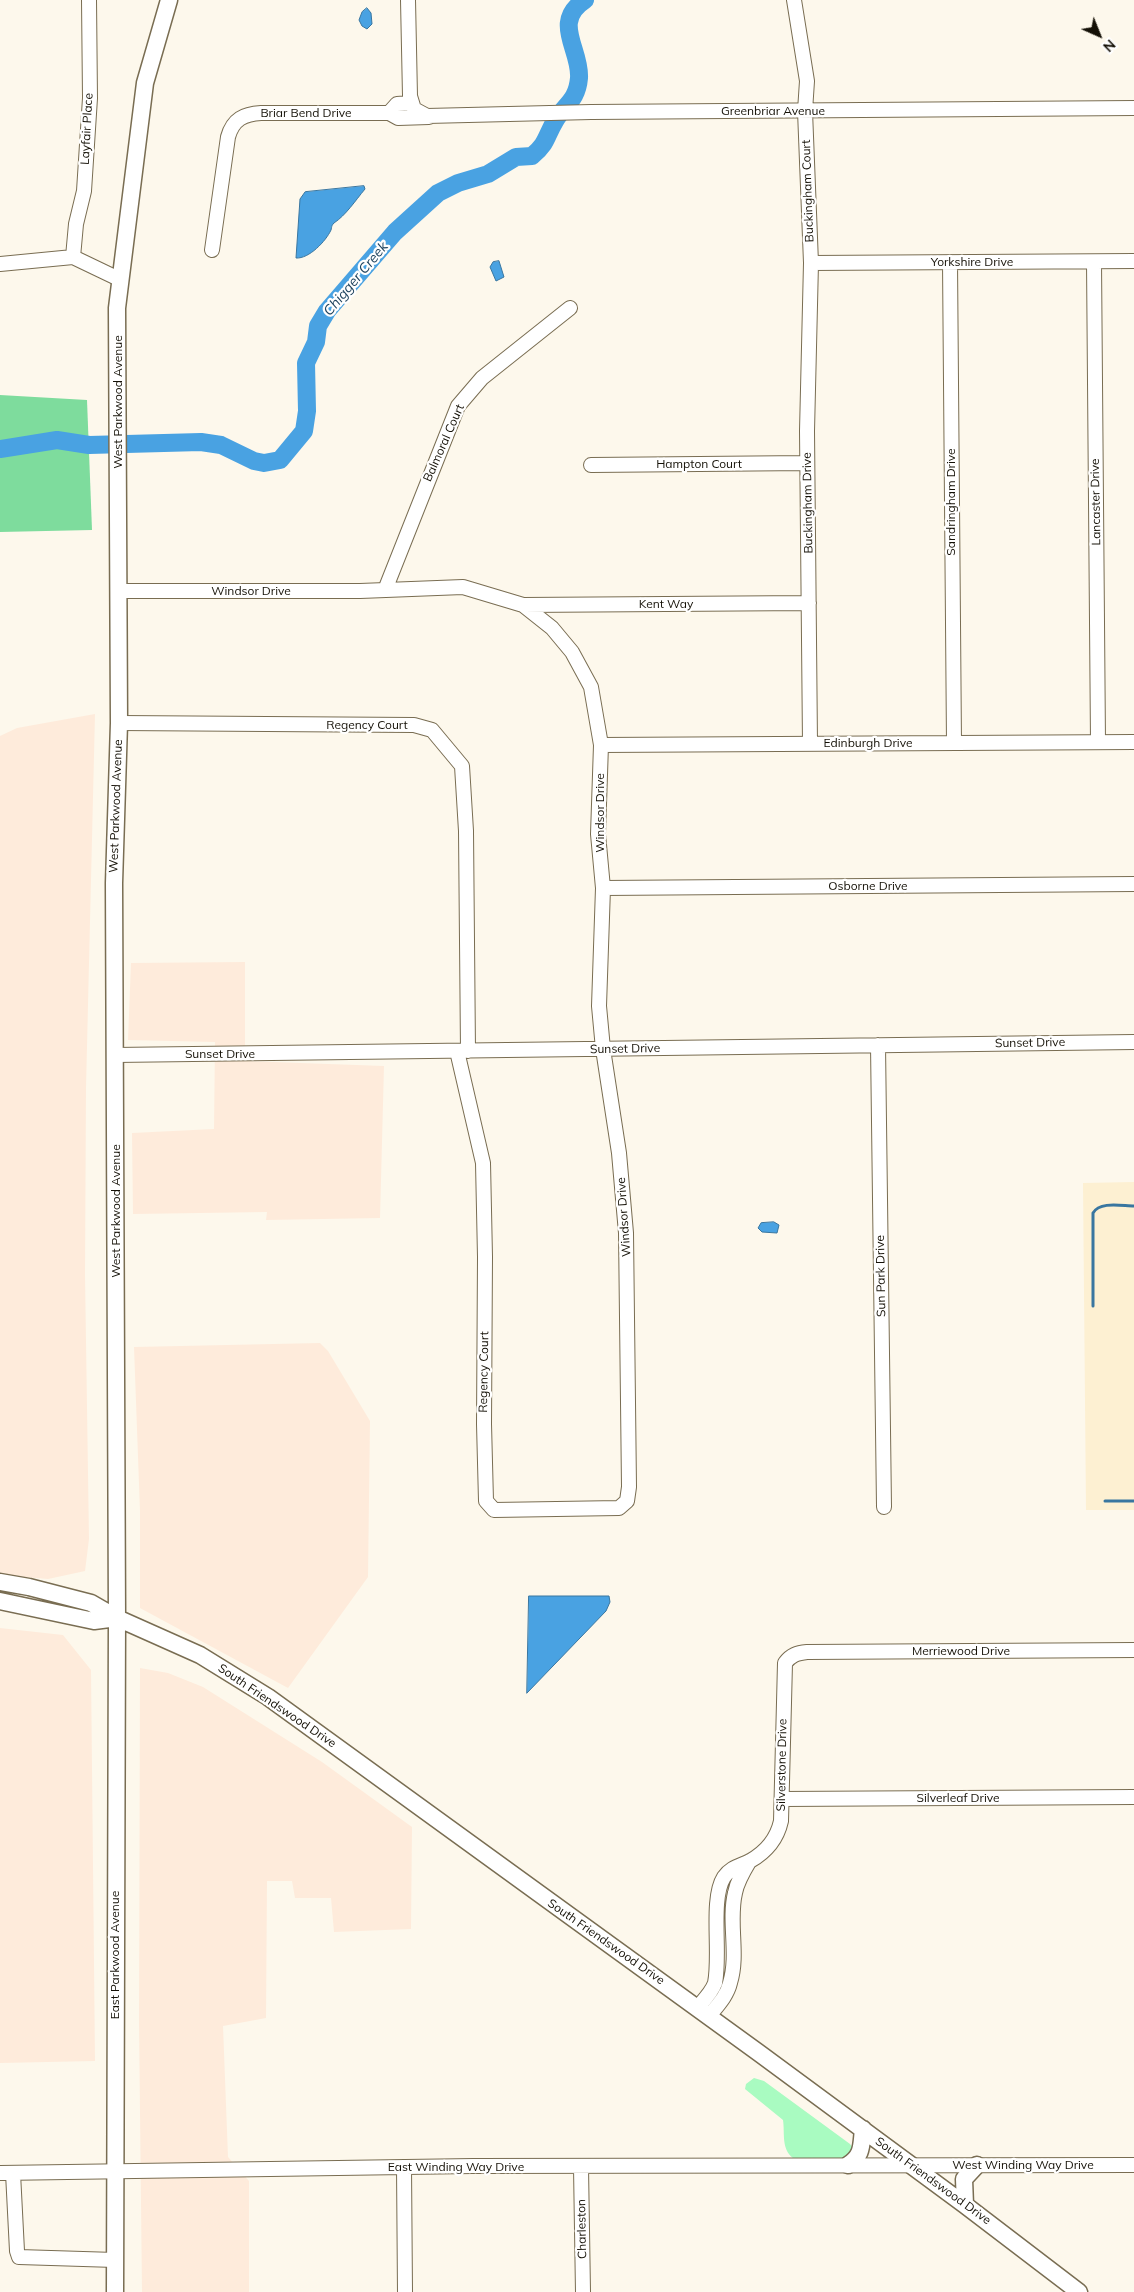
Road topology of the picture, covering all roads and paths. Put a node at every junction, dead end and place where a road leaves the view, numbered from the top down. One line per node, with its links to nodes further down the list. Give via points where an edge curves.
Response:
1 (89, 0): 11 (street, Layfair Place, via 90,98 84,192 76,224)
2 (169, 0): 17 (main road, West Parkwood Avenue, via 145,83)
3 (408, 0): 5 (street)
4 (794, 0): 7 (street, Buckingham Court, via 807,81)
5 (412, 106): 8 (street, Briar Bend Drive, via 397,104); 9 (street, Greenbriar Avenue, via 422,114)
6 (1134, 108): 7 (street, Greenbriar Avenue)
7 (805, 111): 9 (street, Greenbriar Avenue); 15 (street, Buckingham Court)
8 (390, 113): 9 (street, Briar Bend Drive, via 399,118); 10 (street, Briar Bend Drive, via 261,113 238,119 228,137)
9 (432, 116)
10 (212, 250)
11 (73, 257): 16 (street); 17 (street)
12 (1134, 261): 14 (street, Yorkshire Drive)
13 (950, 262): 14 (street, Yorkshire Drive); 15 (street, Yorkshire Drive); 28 (street, Sandringham Drive)
14 (1094, 262): 26 (street, Lancaster Drive)
15 (811, 263): 19 (street, Buckingham Drive)
16 (0, 264)
17 (121, 280): 22 (main road, West Parkwood Avenue, via 117,308)
18 (570, 308): 21 (street, Balmoral Court, via 482,378 458,406)
19 (807, 464): 20 (street, Hampton Court); 23 (street, Buckingham Drive)
20 (592, 465)
21 (385, 590): 22 (street, Windsor Drive); 24 (street, Windsor Drive, via 463,587)
22 (119, 591): 25 (main road, West Parkwood Avenue)
23 (809, 603): 24 (street, Kent Way); 29 (street, Buckingham Drive)
24 (523, 605): 30 (street, Windsor Drive, via 552,628 572,652 591,687)
25 (119, 723): 36 (street, Regency Court, via 414,725 432,730 462,766 466,831); 37 (main road, West Parkwood Avenue, via 114,883)
26 (1098, 742): 27 (street, Edinburgh Drive); 28 (street, Edinburgh Drive)
27 (1134, 742)
28 (954, 743): 29 (street, Edinburgh Drive)
29 (810, 744): 30 (street, Edinburgh Drive)
30 (601, 745): 32 (street, Windsor Drive, via 598,834)
31 (1134, 884): 32 (street, Osborne Drive)
32 (603, 888): 35 (street, Windsor Drive)
33 (1134, 1042): 34 (street, Sunset Drive)
34 (878, 1045): 35 (street, Sunset Drive); 39 (street, Sun Park Drive)
35 (602, 1049): 36 (street, Sunset Drive); 38 (street, Windsor Drive, via 619,1152 626,1233)
36 (463, 1051): 37 (street, Sunset Drive); 38 (street, Regency Court, via 483,1163 486,1501 494,1510 619,1508 626,1501 629,1487)
37 (116, 1055): 42 (main road, West Parkwood Avenue)
38 (628, 1454)
39 (884, 1507)
40 (0, 1582): 42 (main road, South Friendswood Drive, via 91,1603)
41 (0, 1601): 42 (main road, via 94,1621)
42 (117, 1618): 50 (main road, South Friendswood Drive, via 200,1655 272,1700); 58 (main road, East Parkwood Avenue)
43 (1134, 1650): 44 (street, Merriewood Drive, via 807,1652)
44 (789, 1658): 46 (street, Silverstone Drive, via 784,1670)
45 (1134, 1797): 46 (street, Silverleaf Drive)
46 (782, 1799): 47 (street, Silverstone Drive, via 778,1834)
47 (749, 1862): 48 (street, Silverstone Drive, via 735,1866 724,1877 718,1896); 49 (street, Silverstone Drive, via 734,1895)
48 (718, 1943): 49 (street); 50 (street, Silverstone Drive, via 714,1984)
49 (733, 1944): 50 (street, Silverstone Drive, via 730,1984)
50 (703, 2012): 51 (main road, South Friendswood Drive)
51 (863, 2129): 52 (main road, via 860,2153); 53 (main road, South Friendswood Drive)
52 (848, 2165): 53 (street, East Winding Way Drive); 57 (street, East Winding Way Drive)
53 (912, 2165): 54 (street, West Winding Way Drive); 60 (main road, South Friendswood Drive)
54 (977, 2165): 55 (street, West Winding Way Drive); 60 (main road, via 964,2179)
55 (1134, 2165)
56 (404, 2167): 57 (street, East Winding Way Drive); 58 (street, East Winding Way Drive); 63 (street)
57 (582, 2167): 64 (street, Charleston)
58 (115, 2172): 59 (street, East Winding Way Drive); 61 (main road, East Parkwood Avenue)
59 (7, 2173): 61 (street, via 15,2203 19,2257)
60 (965, 2205): 65 (main road, South Friendswood Drive)
61 (115, 2260): 62 (main road, East Parkwood Avenue)
62 (115, 2292)
63 (405, 2292)
64 (583, 2292)
65 (1079, 2292)

